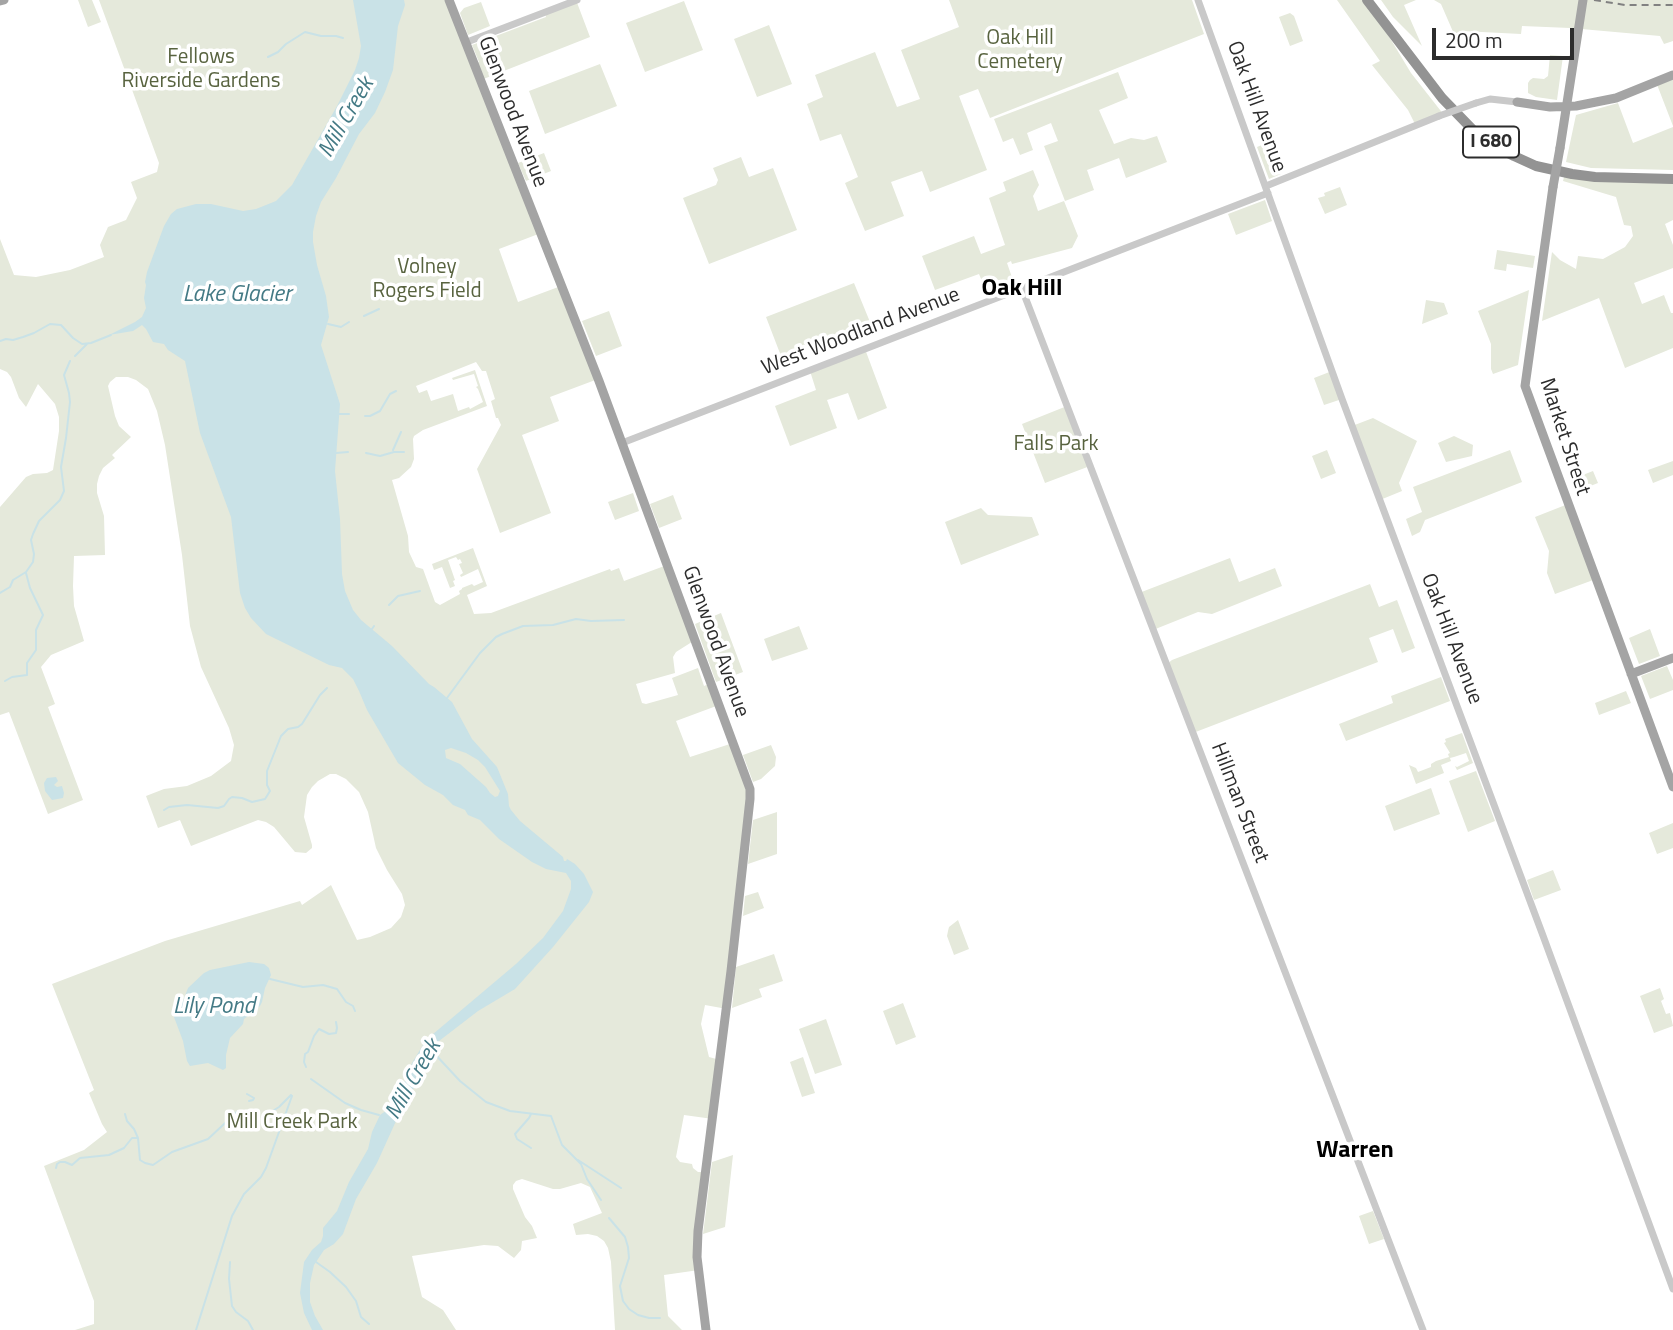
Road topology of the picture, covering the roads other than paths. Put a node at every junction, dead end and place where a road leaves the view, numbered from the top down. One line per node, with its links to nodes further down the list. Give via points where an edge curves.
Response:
1 (449, 0): 6 (main road, Glenwood Avenue)
2 (577, 0): 6 (street)
3 (1198, 0): 11 (street, Oak Hill Avenue)
4 (1367, 0): 10 (highway, I 680, via 1442,97 1472,129 1499,148 1536,166 1566,173)
5 (1583, 0): 9 (main road, Market Street)
6 (467, 43): 13 (main road, Glenwood Avenue)
7 (1673, 75): 9 (main road, West Woodland Avenue, via 1616,98)
8 (1517, 102): 9 (main road, West Woodland Avenue); 11 (street, West Woodland Avenue, bridge, via 1490,99 1439,116)
9 (1566, 107): 15 (main road, Market Street, bridge, via 1525,386)
10 (1673, 179)
11 (1267, 190): 12 (street, West Woodland Avenue); 17 (street, Oak Hill Avenue)
12 (1022, 289): 13 (street, West Woodland Avenue); 19 (street, Hillman Street)
13 (622, 443): 18 (main road, Glenwood Avenue, via 751,793 698,1231)
14 (1673, 658): 15 (main road)
15 (1631, 674): 16 (main road, Market Street)
16 (1673, 787)
17 (1673, 1289)
18 (706, 1330)
19 (1423, 1330)

